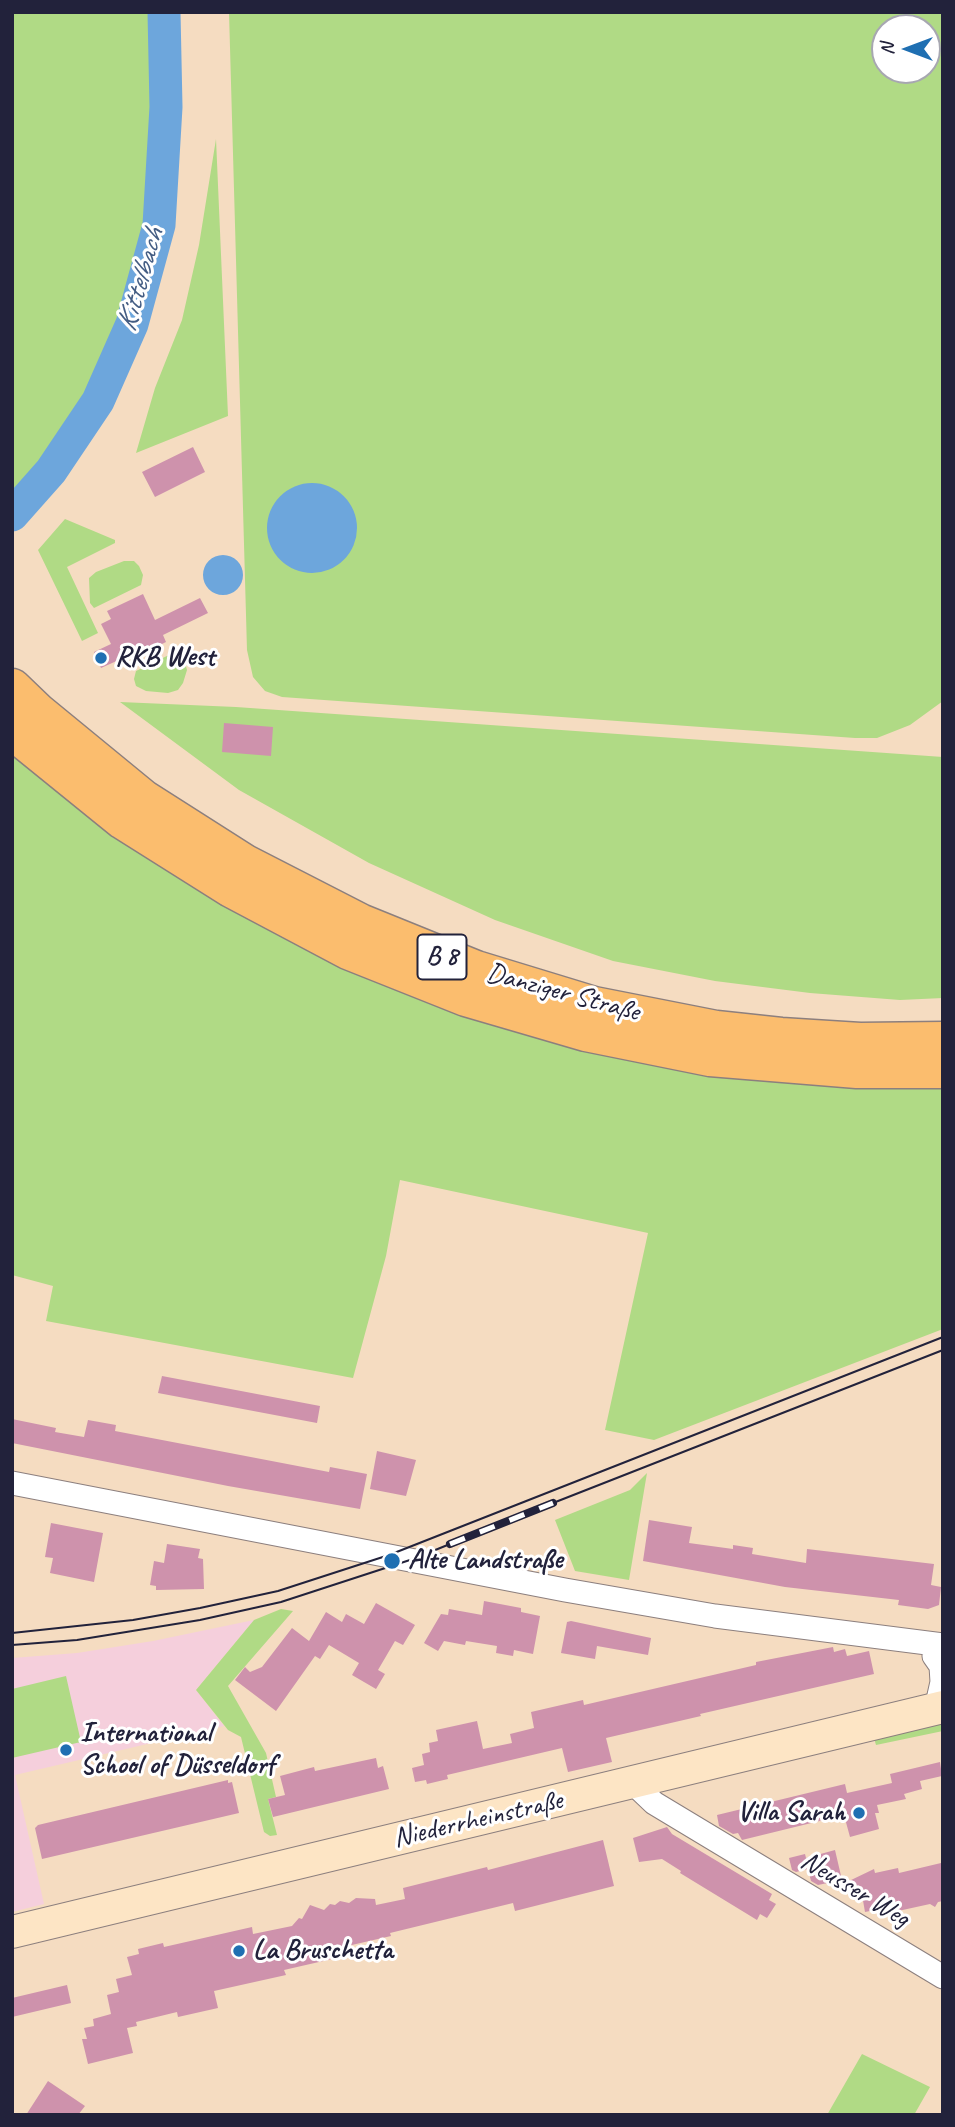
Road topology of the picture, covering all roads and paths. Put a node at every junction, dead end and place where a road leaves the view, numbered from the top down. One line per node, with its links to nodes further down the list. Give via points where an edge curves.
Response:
1 (12, 688): 3 (highway, Danziger Straße / B 8, via 143,799 245,864 360,923 477,970 594,1006 716,1030 860,1042)
2 (12, 730): 4 (highway, Danziger Straße / B 8, via 123,820 230,888 348,950 466,997 586,1032 710,1057 857,1069)
3 (943, 1041)
4 (943, 1069)
5 (12, 1483): 6 (street, via 715,1616 908,1641)
6 (940, 1653): 7 (street)
7 (940, 1708): 8 (main road, Niederrheinstraße)
8 (633, 1783): 9 (main road, Niederrheinstraße); 10 (street, Neusser Weg, via 654,1803)
9 (12, 1932)
10 (943, 1977)

